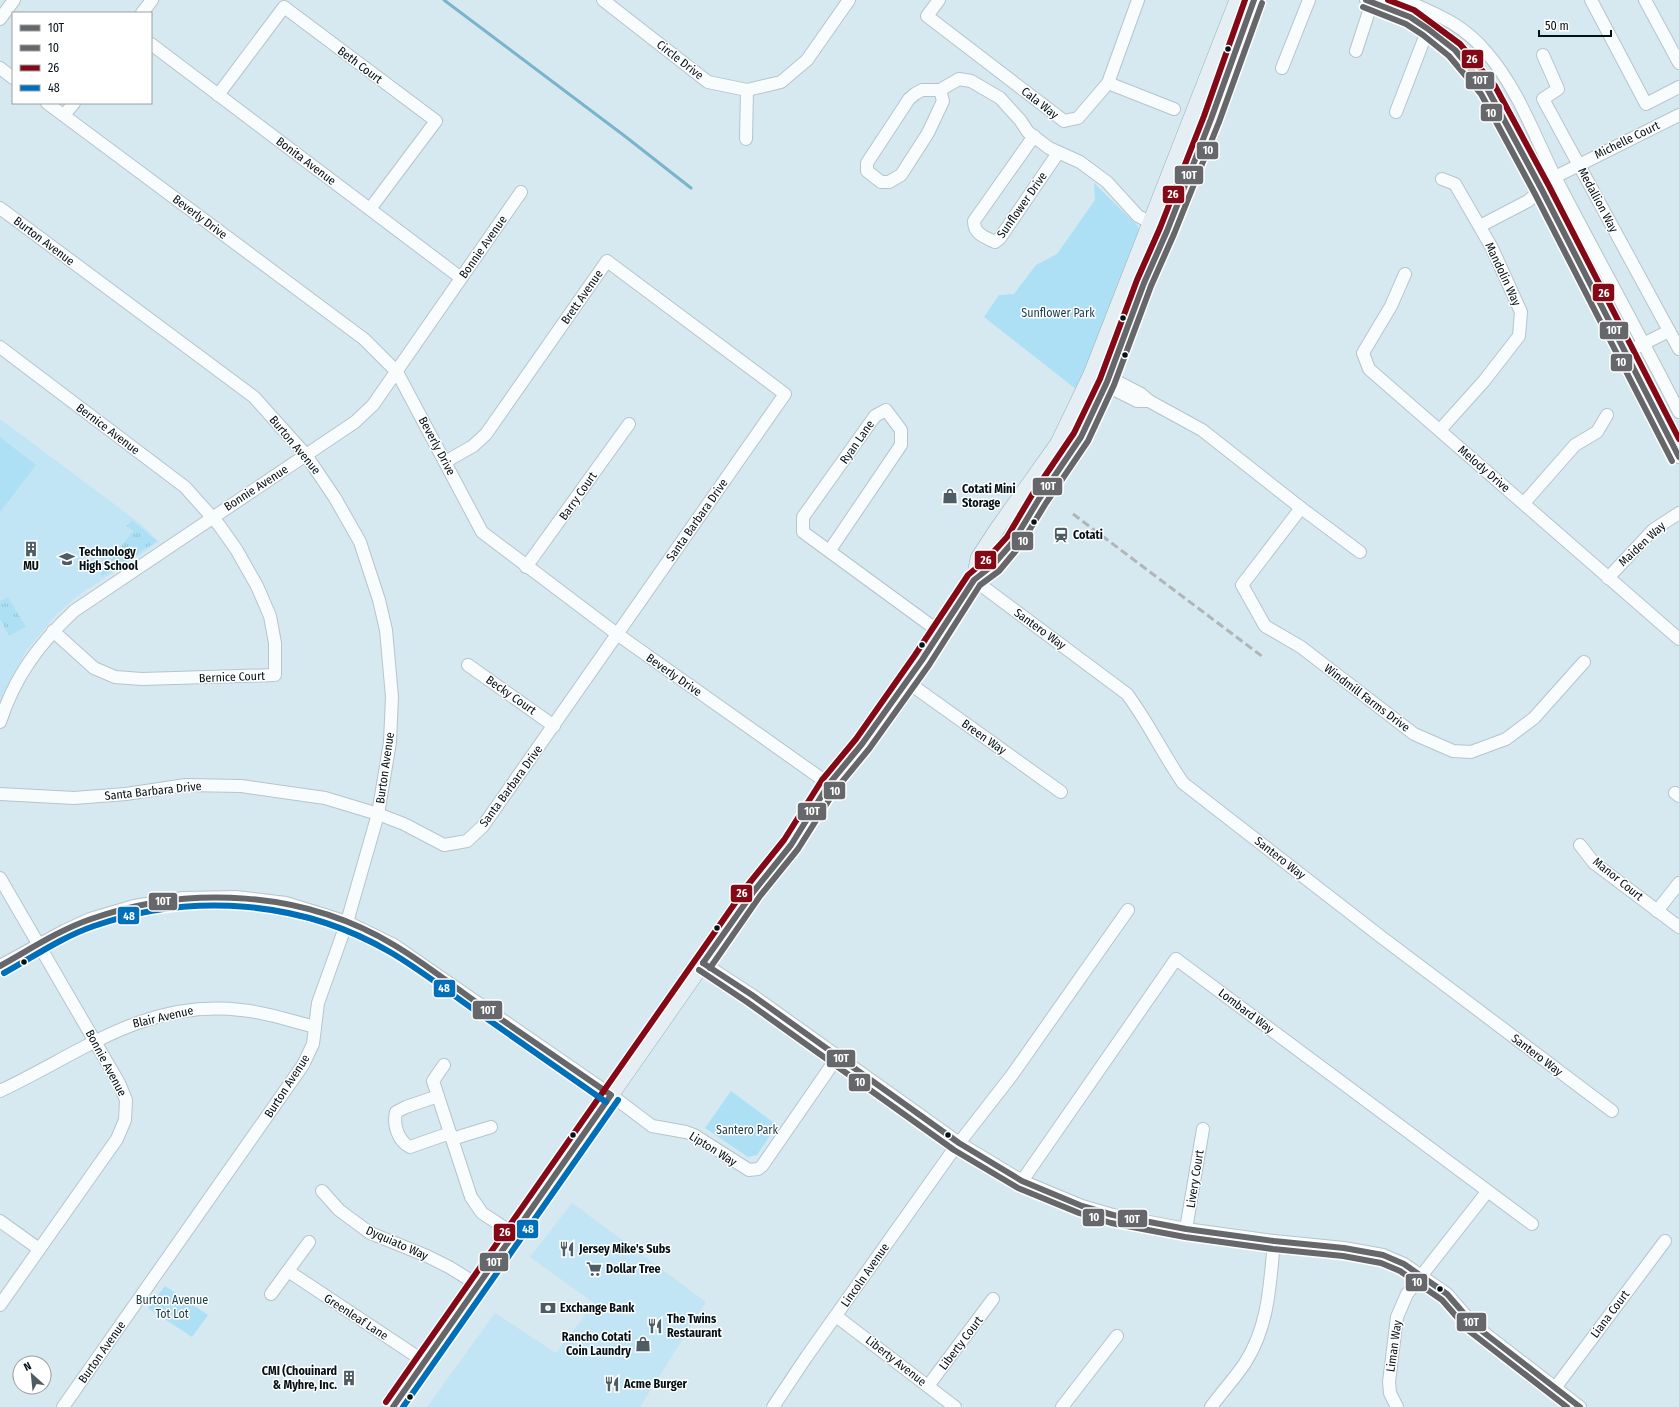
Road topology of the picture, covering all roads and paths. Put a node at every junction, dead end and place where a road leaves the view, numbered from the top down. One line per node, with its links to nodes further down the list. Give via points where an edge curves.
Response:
1 (14, 0): 15 (street)
2 (152, 0): 14 (street)
3 (603, 0): 26 (street, Circle Drive, via 708,82)
4 (850, 0): 26 (street, Circle Drive, via 807,60 781,82)
5 (939, 0): 24 (street, Cala Way, via 928,16 1064,121 1078,118)
6 (1138, 0): 24 (street)
7 (1237, 0): 45 (main road)
8 (1254, 0): 47 (main road)
9 (1309, 0): 22 (street)
10 (1404, 0): 39 (street, via 1462,28 1488,53 1516,95)
11 (1591, 0): 25 (street, via 1646,104)
12 (1645, 0): 20 (street)
13 (1369, 1): 16 (street, via 1410,17); 18 (street)
14 (143, 12)
15 (0, 19)
16 (1428, 28): 32 (street); 41 (street, via 1455,50 1488,90)
17 (152, 45): 28 (street, Bonita Avenue)
18 (1356, 51)
19 (1543, 55): 38 (street, Medallion Way, via 1558,89 1543,99)
20 (1679, 64)
21 (0, 68): 23 (street)
22 (1282, 68)
23 (12, 77)
24 (1108, 82): 31 (street)
25 (1679, 87)
26 (747, 90): 36 (street)
27 (940, 90): 27 (street, via 922,90 909,99 866,163 867,171 872,176 881,182 889,182 900,175 928,133 943,101); 35 (street, via 959,79 971,81 1000,98)
28 (218, 95): 44 (street, Bonita Avenue); 44 (street, Beth Court, via 284,7 430,116 436,121)
29 (48, 104): 33 (street, Beverly Drive)
30 (73, 104): 33 (street)
31 (1174, 109)
32 (1396, 112)
33 (64, 115): 55 (street, Beverly Drive, via 364,339)
34 (1679, 116): 38 (street, Michelle Court)
35 (1034, 136): 37 (street); 37 (street, Sunflower Drive, via 974,220 974,227 979,234 995,242 1000,238)
36 (746, 140)
37 (1058, 153): 45 (street, via 1080,162 1107,182 1130,208)
38 (1578, 164): 39 (street, Michelle Court); 50 (street, Medallion Way)
39 (1555, 176): 41 (street, Michelle Court); 51 (street)
40 (1442, 179): 46 (street, Mandolin Way, via 1455,184)
41 (1542, 190): 46 (street, Michelle Court, via 1528,202); 54 (street)
42 (521, 192): 49 (street, Bonnie Avenue)
43 (0, 208): 63 (street, Burton Avenue, via 254,398)
44 (370, 209): 49 (street, Bonita Avenue)
45 (1150, 224): 47 (street); 56 (main road)
46 (1480, 226): 62 (street, Mandolin Way, via 1521,312 1519,336 1484,381)
47 (1167, 231): 57 (main road, via 1144,283)
48 (1405, 274): 62 (street, Melody Drive, via 1391,306 1364,354 1369,369)
49 (461, 278): 55 (street, Bonnie Avenue)
50 (1669, 331): 51 (street); 53 (street, Medallion Way)
51 (1645, 344): 54 (street); 59 (street)
52 (0, 347): 69 (street, Bernice Avenue, via 185,487)
53 (1679, 349)
54 (1625, 353): 64 (street)
55 (397, 372): 63 (street, Bonnie Avenue, via 373,405 355,422); 65 (street, Beverly Drive)
56 (1091, 374): 57 (street); 74 (main road, via 1058,443 978,558)
57 (1108, 382): 67 (street, via 1120,383 1142,394 1149,401 1202,430); 74 (main road, via 1081,438 1013,542 993,565)
58 (785, 394): 65 (street, Brett Avenue, via 607,261 486,434 473,446); 77 (street, Santa Barbara Drive)
59 (1679, 412)
60 (1607, 415): 66 (street, via 1597,432 1575,445)
61 (629, 424): 72 (street, Barry Court)
62 (1440, 430): 66 (street, Melody Drive)
63 (306, 455): 69 (street, Bonnie Avenue); 87 (street, Burton Avenue, via 360,542 386,630 392,697 390,742)
64 (1679, 458)
65 (445, 462): 72 (street, Beverly Drive, via 482,532)
66 (1524, 503): 73 (street, Melody Drive)
67 (1300, 508): 71 (street); 79 (street, Windmill Farms Drive, via 1242,585 1265,626 1301,647 1414,734 1453,752 1470,752 1506,739 1534,718)
68 (1679, 513): 73 (street, Maiden Way, via 1654,530)
69 (212, 517): 75 (street, Bonnie Avenue, via 99,592 74,610); 75 (street, Bernice Court, via 236,549 270,616 275,643 275,675 142,679 115,676 94,668)
70 (830, 550): 70 (street, Ryan Lane, via 803,532 803,517 875,416 886,410 901,430 901,445); 76 (street, Ryan Lane)
71 (1360, 552)
72 (526, 567): 77 (street, Beverly Drive)
73 (1608, 578): 78 (street, Melody Drive)
74 (974, 580): 76 (main road); 105 (street, Santero Way, via 1127,694 1183,783)
75 (53, 631): 82 (street, Bonnie Avenue, via 24,669 12,690)
76 (941, 633): 81 (main road)
77 (617, 634): 83 (street, Santa Barbara Drive); 84 (street, Beverly Drive)
78 (1679, 639)
79 (1584, 662)
80 (468, 665): 83 (street, Becky Court)
81 (906, 681): 84 (main road, via 862,744); 85 (street, Breen Way)
82 (0, 722)
83 (554, 726): 87 (street, Santa Barbara Drive, via 483,826 467,841 444,845 404,824)
84 (829, 784): 96 (main road, via 791,845 754,891)
85 (1061, 792)
86 (0, 794): 87 (street, Santa Barbara Drive, via 74,798 126,794 186,785 241,786 325,798)
87 (378, 814): 93 (street, Burton Avenue)
88 (1580, 845): 92 (street, Manor Court, via 1594,863)
89 (0, 878): 95 (street, Bonnie Avenue)
90 (1679, 883): 92 (street)
91 (1128, 910): 109 (street, Lincoln Avenue, via 1012,1075)
92 (1657, 911): 94 (street, Manor Court)
93 (347, 922): 95 (street, via 286,903 236,896 183,898 134,906 90,919); 98 (street, Burton Avenue, via 318,1003); 103 (street, via 394,944)
94 (1679, 927)
95 (38, 944): 97 (street); 99 (street, Bonnie Avenue)
96 (703, 963): 100 (street); 103 (main road)
97 (0, 966)
98 (315, 1027): 99 (street, Blair Avenue, via 242,1010 195,1009 146,1019); 132 (street, Burton Avenue, via 313,1044 303,1065)
99 (96, 1041): 102 (street, Blair Avenue, via 37,1074); 120 (street, Bonnie Avenue, via 126,1100 125,1120 117,1139)
100 (838, 1056): 103 (street, Lipton Way, via 758,1169 743,1168 686,1132 652,1126); 109 (street)
101 (444, 1065): 104 (street, via 433,1081)
102 (0, 1091)
103 (611, 1095): 116 (main road)
104 (438, 1096): 108 (street); 108 (street, via 396,1112 398,1136 403,1144 410,1147)
105 (1612, 1112)
106 (491, 1127): 108 (street)
107 (1203, 1129): 115 (street, Livery Court)
108 (451, 1136): 116 (street, via 476,1206 482,1213)
109 (959, 1143): 110 (street); 127 (street, Lincoln Avenue)
110 (1022, 1181): 112 (street, Lombard Way, via 1176,958); 115 (street, via 1098,1211)
111 (322, 1191): 123 (street, Dyquiato Way, via 344,1214 370,1233 427,1256)
112 (1487, 1192): 114 (street, Lombard Way); 122 (street, Liman Way)
113 (0, 1221): 120 (street)
114 (1532, 1224)
115 (1186, 1228): 117 (street)
116 (514, 1234): 123 (main road)
117 (1274, 1241): 122 (street, via 1383,1255 1404,1264); 137 (street, via 1269,1301 1260,1333 1246,1362)
118 (1665, 1241): 131 (street, Liana Court)
119 (309, 1242): 121 (street)
120 (40, 1249): 126 (street, Bonnie Avenue)
121 (288, 1271): 124 (street); 129 (street, Greenleaf Lane)
122 (1420, 1275): 131 (street, via 1447,1294 1474,1325); 138 (street, Liman Way, via 1407,1294 1397,1317 1388,1382 1390,1394)
123 (478, 1285): 129 (main road)
124 (271, 1294)
125 (993, 1299): 130 (street, Liberty Court)
126 (0, 1305)
127 (836, 1316): 130 (street, Liberty Avenue); 134 (street, Lincoln Avenue)
128 (1118, 1336): 136 (street)
129 (425, 1362): 133 (main road)
130 (928, 1386): 135 (street, Liberty Avenue)
131 (1555, 1388): 139 (street)
132 (63, 1407)
133 (393, 1407)
134 (773, 1407)
135 (955, 1407)
136 (1062, 1407)
137 (1211, 1407)
138 (1397, 1407)
139 (1580, 1407)

